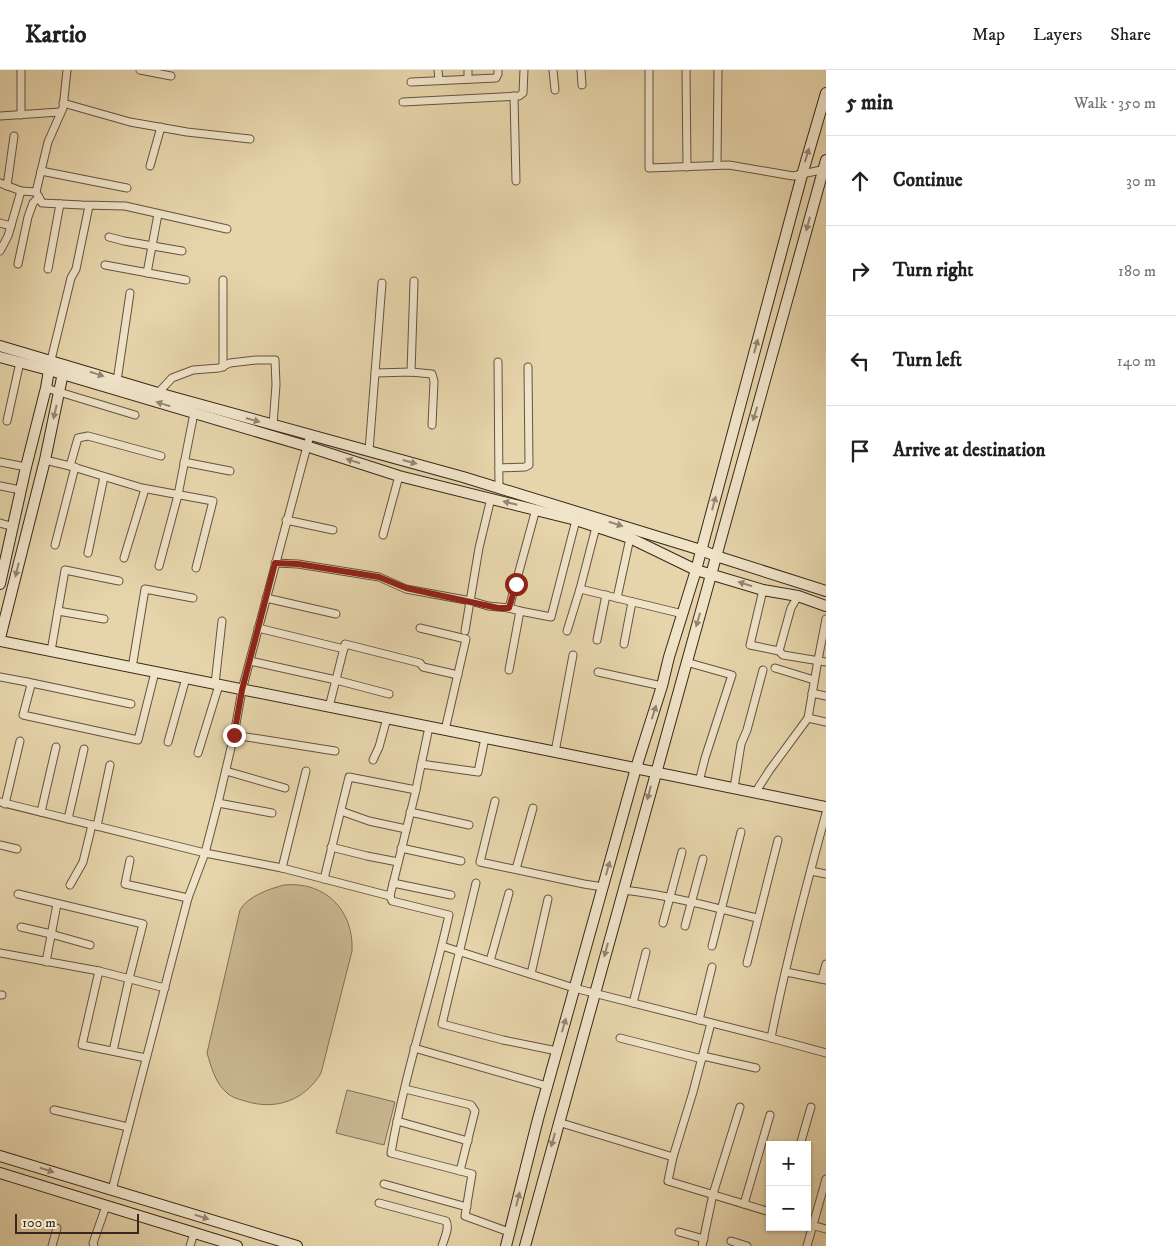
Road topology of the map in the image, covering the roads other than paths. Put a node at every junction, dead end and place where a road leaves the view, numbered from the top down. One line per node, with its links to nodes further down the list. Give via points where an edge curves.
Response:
1 (21, 70): 24 (street)
2 (67, 70): 22 (street)
3 (140, 70): 13 (street)
4 (438, 70): 15 (street)
5 (468, 70): 14 (street)
6 (498, 70): 14 (street, via 496,78)
7 (524, 70): 20 (street, via 523,93)
8 (553, 70): 18 (street)
9 (580, 70): 17 (street)
10 (648, 70): 32 (street, via 649,168)
11 (686, 70): 32 (street)
12 (718, 70): 29 (street)
13 (171, 76)
14 (468, 79): 15 (street)
15 (439, 80): 16 (street)
16 (411, 82)
17 (582, 85)
18 (555, 90)
19 (826, 93): 34 (street, one-way to 19)
20 (514, 96): 21 (street); 35 (street)
21 (403, 102)
22 (63, 103): 23 (street); 26 (street, via 130,122)
23 (60, 112): 24 (street); 33 (street)
24 (21, 115): 25 (street)
25 (0, 116)
26 (161, 127): 28 (street); 30 (street)
27 (14, 136): 36 (street)
28 (250, 139)
29 (717, 165): 32 (street); 34 (street)
30 (150, 166)
31 (825, 166): 34 (street); 110 (street, one-way to 110)
32 (687, 167)
33 (41, 171): 37 (street); 39 (street)
34 (802, 175): 107 (street, one-way to 34)
35 (516, 181)
36 (4, 185): 38 (street)
37 (127, 188)
38 (21, 191): 39 (street); 44 (street)
39 (37, 194): 40 (street, via 42,203); 50 (street, via 28,217)
40 (60, 204): 41 (street); 52 (street)
41 (89, 206): 42 (street, via 125,206); 63 (street)
42 (158, 214): 45 (street); 47 (street)
43 (0, 223): 44 (street)
44 (11, 226): 48 (street)
45 (227, 229)
46 (109, 237): 47 (street)
47 (153, 245): 49 (street); 53 (street)
48 (0, 251)
49 (182, 251)
50 (18, 264)
51 (105, 265): 53 (street)
52 (48, 269)
53 (147, 273): 54 (street)
54 (186, 280)
55 (223, 280): 64 (street)
56 (414, 281): 67 (street)
57 (382, 283): 68 (street)
58 (130, 293): 69 (street)
59 (0, 346): 63 (street)
60 (0, 357): 61 (street)
61 (20, 362): 63 (street); 75 (street)
62 (498, 362): 87 (street)
63 (50, 365): 66 (street); 70 (street)
64 (223, 367): 72 (street, via 193,370 172,378); 76 (street, via 230,363 274,360)
65 (528, 367): 87 (street, via 529,465)
66 (64, 369): 69 (street, one-way to 69); 71 (street); 73 (street, one-way to 66)
67 (411, 372): 68 (street); 77 (street, via 430,373 434,377)
68 (375, 373): 80 (street)
69 (117, 380): 72 (street)
70 (46, 388): 71 (street); 86 (street)
71 (60, 392): 74 (street); 82 (street, one-way to 82)
72 (158, 393): 76 (street, one-way to 76)
73 (194, 413): 79 (street); 84 (street)
74 (135, 415)
75 (8, 421)
76 (273, 425): 78 (street)
77 (432, 425)
78 (310, 435): 79 (street); 80 (street)
79 (306, 446): 89 (street, one-way to 79); 98 (street)
80 (369, 451): 92 (street, one-way to 92)
81 (161, 456): 85 (street, via 88,436 78,438)
82 (45, 460): 85 (street); 142 (street, one-way to 142)
83 (0, 462): 86 (street)
84 (184, 462): 88 (street); 95 (street)
85 (73, 466): 90 (street); 106 (street)
86 (26, 467): 94 (street)
87 (499, 468): 92 (street)
88 (230, 470)
89 (399, 476): 96 (street); 104 (street)
90 (104, 477): 93 (street); 108 (street)
91 (0, 486): 94 (street)
92 (499, 488): 107 (street, one-way to 107)
93 (145, 489): 95 (street); 111 (street)
94 (21, 490): 101 (street)
95 (178, 495): 113 (street); 114 (street, via 213,501)
96 (491, 498): 97 (street, one-way to 96); 127 (street)
97 (536, 509): 99 (street); 130 (street)
98 (286, 520): 103 (street); 112 (street)
99 (576, 520): 102 (street); 132 (street, via 551,617)
100 (0, 523): 101 (street)
101 (14, 527): 109 (street)
102 (596, 527): 105 (street); 119 (street)
103 (333, 530)
104 (383, 536)
105 (630, 538): 115 (street); 126 (street)
106 (55, 545)
107 (701, 550): 110 (street); 115 (street)
108 (88, 553)
109 (3, 556): 118 (street)
110 (716, 556): 116 (street); 121 (street)
111 (124, 558)
112 (275, 563): 125 (street); 127 (street, via 379,577 406,588)
113 (159, 566)
114 (196, 568)
115 (696, 570): 116 (street); 134 (street)
116 (711, 574): 120 (street, one-way to 116); 151 (street, one-way to 151)
117 (119, 581): 131 (street, via 65,570)
118 (0, 584)
119 (580, 589): 122 (street); 141 (street)
120 (763, 590): 123 (street); 147 (street, via 750,645)
121 (826, 591)
122 (606, 595): 126 (street); 143 (street)
123 (798, 596): 129 (street); 147 (street, via 791,608)
124 (193, 598): 153 (street, via 145,589)
125 (266, 598): 133 (street); 138 (street)
126 (617, 598): 128 (street)
127 (471, 601): 130 (street); 140 (street)
128 (632, 602): 134 (street); 144 (street)
129 (826, 606)
130 (509, 608): 132 (street)
131 (58, 611): 135 (street); 146 (street)
132 (520, 612): 155 (street)
133 (336, 614)
134 (683, 614): 166 (street)
135 (104, 619)
136 (826, 619): 149 (street)
137 (222, 621): 165 (street)
138 (258, 628): 145 (street); 150 (street)
139 (420, 628): 159 (street, via 466,639)
140 (465, 631)
141 (567, 631)
142 (0, 639): 146 (street)
143 (597, 640)
144 (624, 644)
145 (344, 649): 159 (street, via 345,644); 162 (street)
146 (51, 651): 153 (street)
147 (779, 652): 149 (street)
148 (573, 655): 185 (street)
149 (818, 660): 152 (street); 163 (street)
150 (250, 661): 162 (street); 167 (street)
151 (686, 662): 193 (street); 194 (street, via 732,675)
152 (826, 662)
153 (132, 668): 157 (street)
154 (775, 668): 163 (street)
155 (509, 670)
156 (763, 670): 196 (street, via 741,744)
157 (155, 672): 161 (street); 164 (street, via 138,740 23,715 31,686)
158 (598, 672): 166 (street)
159 (458, 675): 177 (street)
160 (0, 677): 164 (street)
161 (186, 678): 165 (street); 181 (street)
162 (336, 680): 169 (street); 172 (street)
163 (814, 680): 168 (street)
164 (27, 682): 171 (street)
165 (217, 685): 167 (street); 186 (street)
166 (662, 686): 190 (street, one-way to 166)
167 (242, 690): 172 (street); 178 (street)
168 (812, 693): 170 (street); 174 (street)
169 (389, 694)
170 (826, 696)
171 (131, 704)
172 (329, 707): 173 (street)
173 (387, 718): 176 (street); 187 (street)
174 (808, 718): 175 (street); 198 (street)
175 (826, 722)
176 (429, 727): 177 (street); 188 (street)
177 (445, 730): 179 (street)
178 (234, 735): 184 (street); 192 (street)
179 (485, 738): 185 (street); 188 (street, via 478,772)
180 (20, 741): 200 (street)
181 (168, 742)
182 (56, 747): 204 (street)
183 (84, 749): 209 (street)
184 (335, 751)
185 (555, 752): 190 (street)
186 (198, 753)
187 (373, 760)
188 (421, 764): 197 (street)
189 (110, 765): 211 (street)
190 (636, 768): 193 (street); 233 (street, one-way to 190)
191 (306, 770): 225 (street)
192 (226, 771): 195 (street); 201 (street)
193 (655, 772): 194 (street); 234 (street, one-way to 234)
194 (698, 782): 196 (street)
195 (285, 788)
196 (734, 788): 198 (street)
197 (416, 790): 205 (street, via 349,777); 206 (street)
198 (755, 793): 202 (street)
199 (495, 801): 226 (street, via 480,862)
200 (3, 803): 204 (street)
201 (218, 803): 207 (street); 220 (street)
202 (826, 807)
203 (533, 808): 226 (street)
204 (41, 812): 209 (street)
205 (341, 812): 212 (street, via 369,822); 216 (street)
206 (410, 812): 210 (street); 212 (street)
207 (272, 813)
208 (826, 813): 227 (street)
209 (68, 819): 211 (street)
210 (469, 825)
211 (94, 826): 220 (street); 232 (street, via 83,862)
212 (406, 829): 217 (street)
213 (742, 832): 244 (street)
214 (778, 840): 245 (street)
215 (0, 845): 218 (street)
216 (331, 847): 223 (street); 229 (street)
217 (402, 848): 223 (street); 224 (street)
218 (17, 849)
219 (682, 852): 239 (street)
220 (205, 853): 225 (street); 240 (street)
221 (703, 859): 242 (street)
222 (130, 860): 240 (street, via 125,884)
223 (398, 862): 230 (street)
224 (461, 862)
225 (282, 868): 229 (street)
226 (516, 869): 233 (street)
227 (811, 871): 228 (street); 262 (street)
228 (826, 874)
229 (324, 879): 238 (street)
230 (393, 883): 237 (street); 238 (street)
231 (476, 883): 253 (street)
232 (70, 885)
233 (603, 887): 267 (street)
234 (623, 890): 239 (street); 268 (street, one-way to 268)
235 (509, 893): 256 (street)
236 (18, 894): 243 (street)
237 (451, 895)
238 (390, 896): 251 (street, via 392,901 449,915)
239 (670, 897): 242 (street); 246 (street)
240 (188, 898): 266 (street)
241 (548, 899): 263 (street)
242 (691, 902): 244 (street); 247 (street)
243 (57, 904): 249 (street); 264 (street, via 143,924)
244 (722, 910): 245 (street); 252 (street)
245 (757, 918): 258 (street)
246 (663, 923)
247 (685, 926)
248 (21, 927): 249 (street)
249 (51, 934): 250 (street); 257 (street)
250 (90, 945)
251 (442, 946): 253 (street); 274 (street)
252 (712, 946)
253 (460, 952): 256 (street); 276 (street, via 442,1024)
254 (646, 952): 269 (street)
255 (0, 953): 257 (street)
256 (490, 960): 263 (street)
257 (46, 962): 261 (street)
258 (747, 963)
259 (826, 964): 265 (street)
260 (712, 967): 270 (street)
261 (99, 971): 264 (street); 275 (street, via 82,1045)
262 (786, 972): 265 (street); 273 (street)
263 (531, 974): 267 (street)
264 (129, 979): 266 (street); 275 (street)
265 (824, 979)
266 (165, 988): 278 (street)
267 (574, 988): 268 (street); 276 (street, one-way to 267)
268 (594, 993): 269 (street); 288 (street)
269 (634, 1003): 270 (street)
270 (699, 1020): 271 (street)
271 (711, 1023): 273 (street); 279 (street)
272 (620, 1038): 279 (street)
273 (771, 1038): 277 (street)
274 (414, 1048): 281 (street); 282 (street)
275 (113, 1051): 278 (street)
276 (557, 1051): 281 (street)
277 (826, 1053)
278 (146, 1058): 289 (street)
279 (702, 1058): 280 (street); 293 (street)
280 (756, 1068)
281 (547, 1086): 310 (street, one-way to 281)
282 (405, 1089): 287 (street); 290 (street, via 471,1105 475,1111)
283 (740, 1107): 299 (street)
284 (811, 1107): 291 (street)
285 (54, 1110): 289 (street)
286 (770, 1115): 301 (street)
287 (397, 1120): 290 (street); 294 (street, via 391,1153)
288 (558, 1122): 293 (street); 322 (street, one-way to 322)
289 (128, 1127): 298 (street)
290 (468, 1141): 294 (street)
291 (801, 1141)
292 (0, 1156): 298 (street, one-way to 298)
293 (673, 1157): 299 (street, via 668,1181)
294 (460, 1171): 303 (street, via 472,1174)
295 (0, 1173): 302 (street)
296 (826, 1180): 305 (street)
297 (384, 1184): 303 (street)
298 (112, 1190): 319 (street, one-way to 319)
299 (713, 1194): 301 (street); 314 (street)
300 (380, 1203): 320 (street, via 446,1221)
301 (744, 1204): 304 (street)
302 (106, 1206): 312 (street); 316 (street)
303 (466, 1207): 310 (street, via 465,1216)
304 (766, 1211)
305 (811, 1222)
306 (811, 1225): 308 (street)
307 (57, 1228): 315 (street)
308 (826, 1229)
309 (809, 1231): 324 (street)
310 (509, 1232): 321 (street)
311 (680, 1232): 314 (street)
312 (194, 1233): 317 (street); 318 (street)
313 (731, 1241): 323 (street)
314 (703, 1243)
315 (52, 1246)
316 (94, 1246)
317 (190, 1246)
318 (237, 1246)
319 (297, 1246)
320 (442, 1246)
321 (506, 1246)
322 (525, 1246)
323 (747, 1246)
324 (807, 1246)

